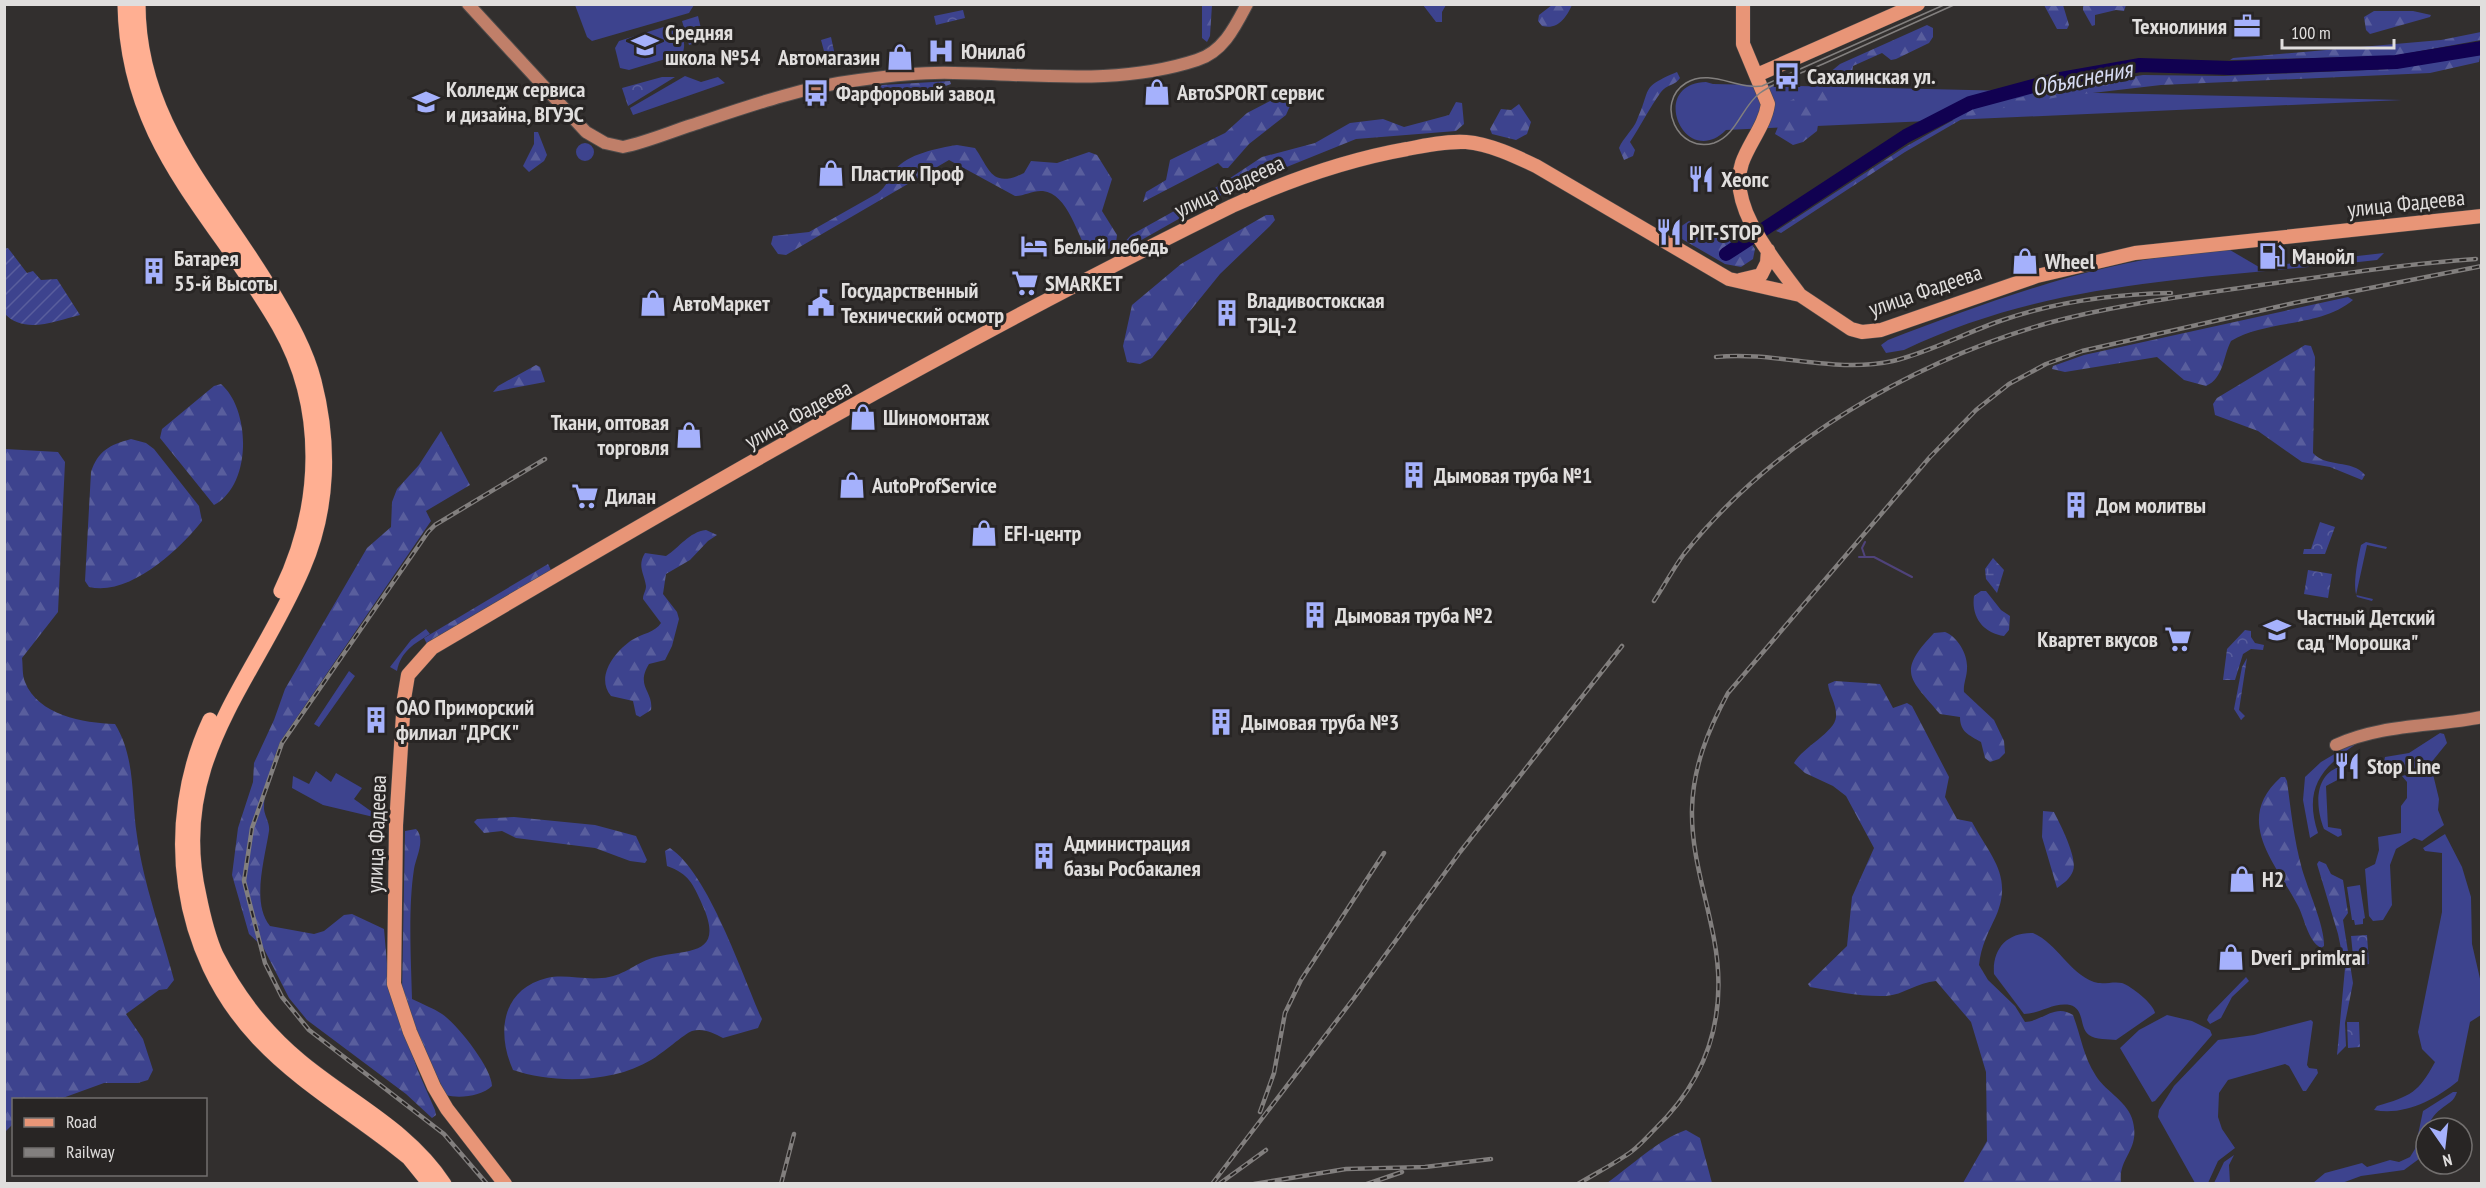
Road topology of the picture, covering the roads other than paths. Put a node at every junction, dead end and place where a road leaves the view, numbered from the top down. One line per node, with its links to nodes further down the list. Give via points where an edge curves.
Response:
1 (125, 4): 14 (highway, via 129,55 154,135 279,326 303,384 314,444 310,503 293,563 216,708 192,767 181,830 185,885 193,919 218,983 259,1039 291,1069 401,1152)
2 (138, 4): 15 (highway, via 142,53 151,92 167,130 186,164 247,249 289,320 314,380 325,441 324,491 304,566 232,697 203,769 192,833 203,917 215,952 268,1033 416,1147)
3 (468, 4): 4 (main road, via 586,132 616,147 844,82 931,73 1068,78 1176,66 1213,52 1225,41)
4 (1247, 4)
5 (1743, 4): 7 (main road, via 1743,44)
6 (1918, 4): 7 (main road)
7 (1757, 75): 9 (main road, via 1768,104 1743,161 1739,180 1742,202)
8 (2481, 216): 11 (main road, улица Фадеева, via 2135,253 2019,281 1873,332 1851,329)
9 (1768, 250): 10 (main road, via 1761,275); 11 (main road)
10 (1730, 279): 11 (main road, улица Фадеева); 16 (main road, улица Фадеева, via 1576,188 1495,149 1468,142 1438,143 1330,166 1232,206 971,341 432,648 408,675 404,699 396,825 394,984 434,1087)
11 (1800, 295)
12 (2481, 717): 13 (main road, via 2381,730)
13 (2336, 745)
14 (430, 1184)
15 (444, 1184)
16 (505, 1184)

